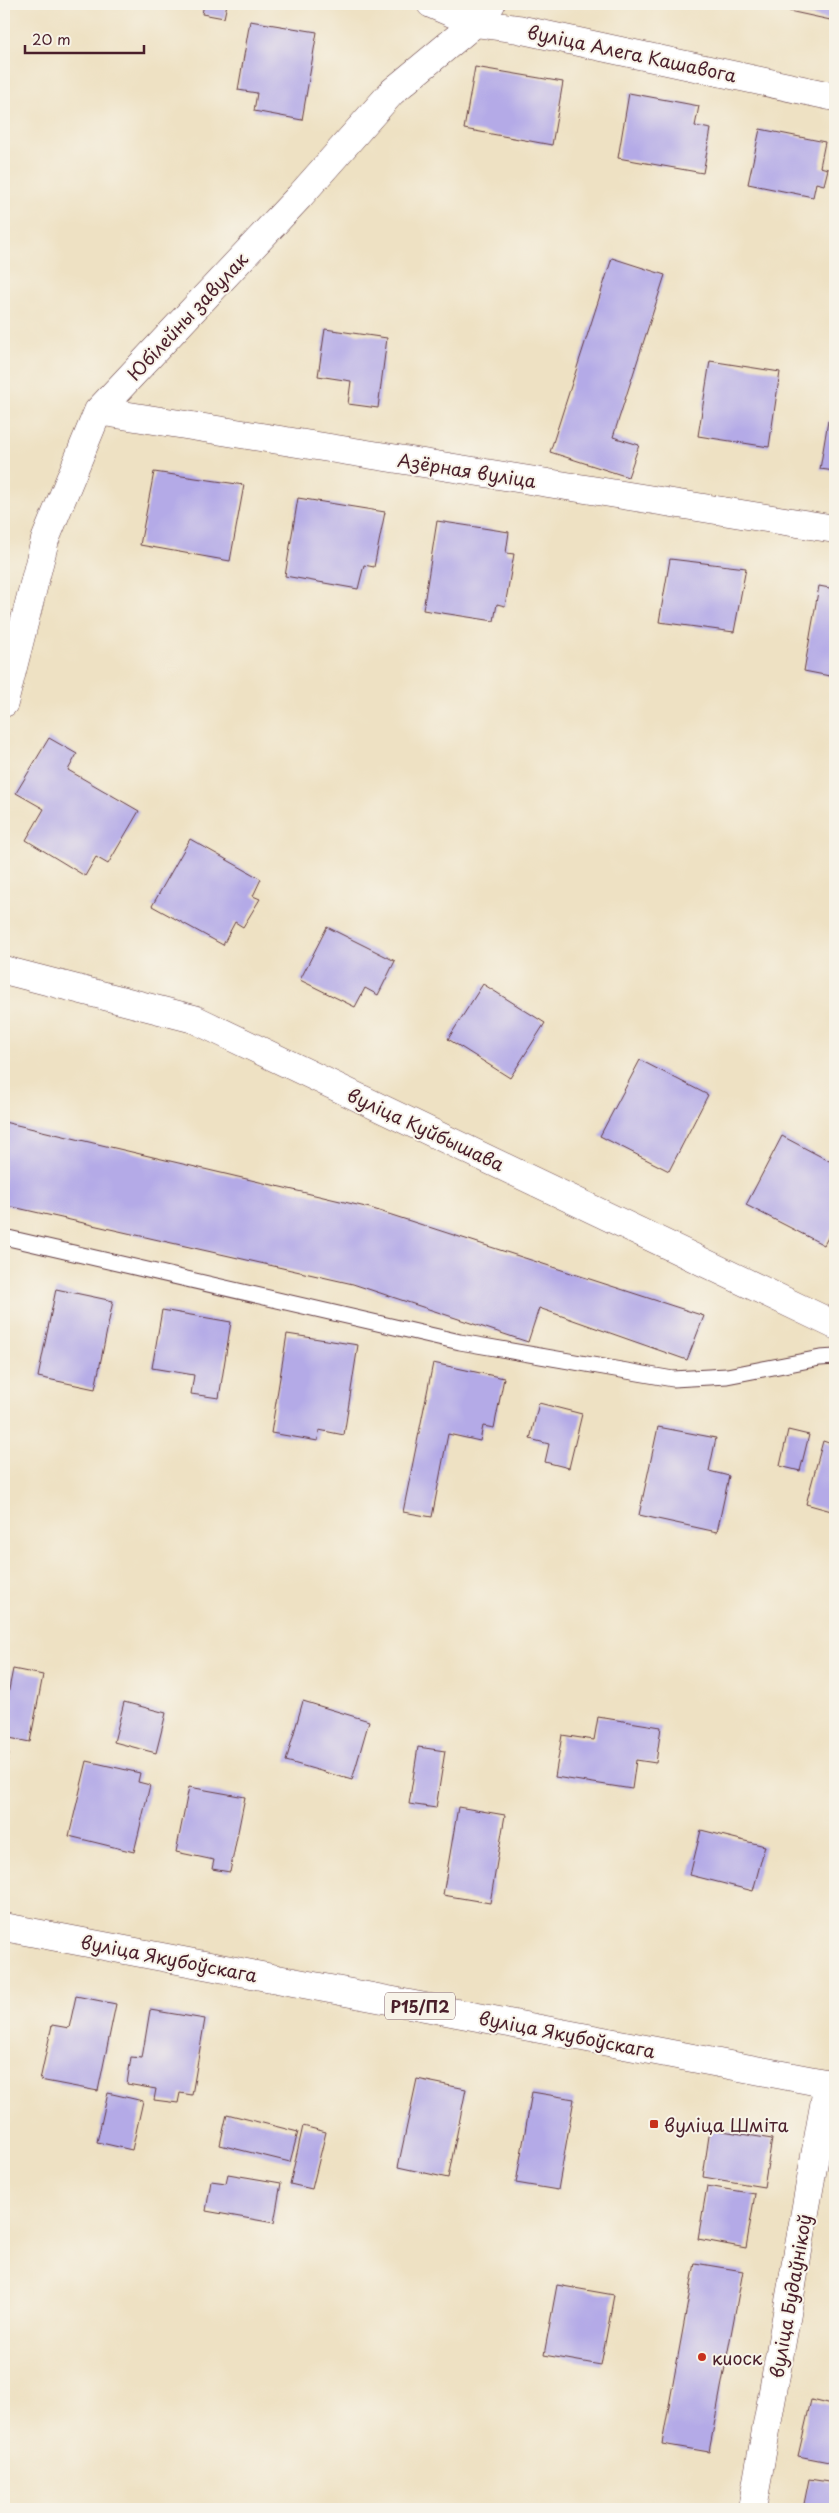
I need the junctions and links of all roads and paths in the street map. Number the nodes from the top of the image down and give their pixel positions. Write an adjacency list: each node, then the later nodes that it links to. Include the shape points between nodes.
1 (431, 4): 2 (street, вуліца Алега Кашавога)
2 (483, 14): 3 (street, вуліца Алега Кашавога, via 518,29); 4 (street, Юбілейны завулак, via 392,92 299,197)
3 (835, 97)
4 (98, 411): 5 (street, Азёрная вуліца); 6 (street, Юбілейны завулак, via 45,540)
5 (835, 529)
6 (4, 703)
7 (4, 970): 9 (street, вуліца Куйбышава, via 194,1019)
8 (4, 1237): 10 (lane, via 460,1342 673,1379 727,1376)
9 (835, 1325)
10 (835, 1357)
11 (4, 1927): 12 (street, вуліца Якубоўскага / Р15/П2)
12 (832, 2084): 13 (street, вуліца Будаўнікоў)
13 (752, 2509)

